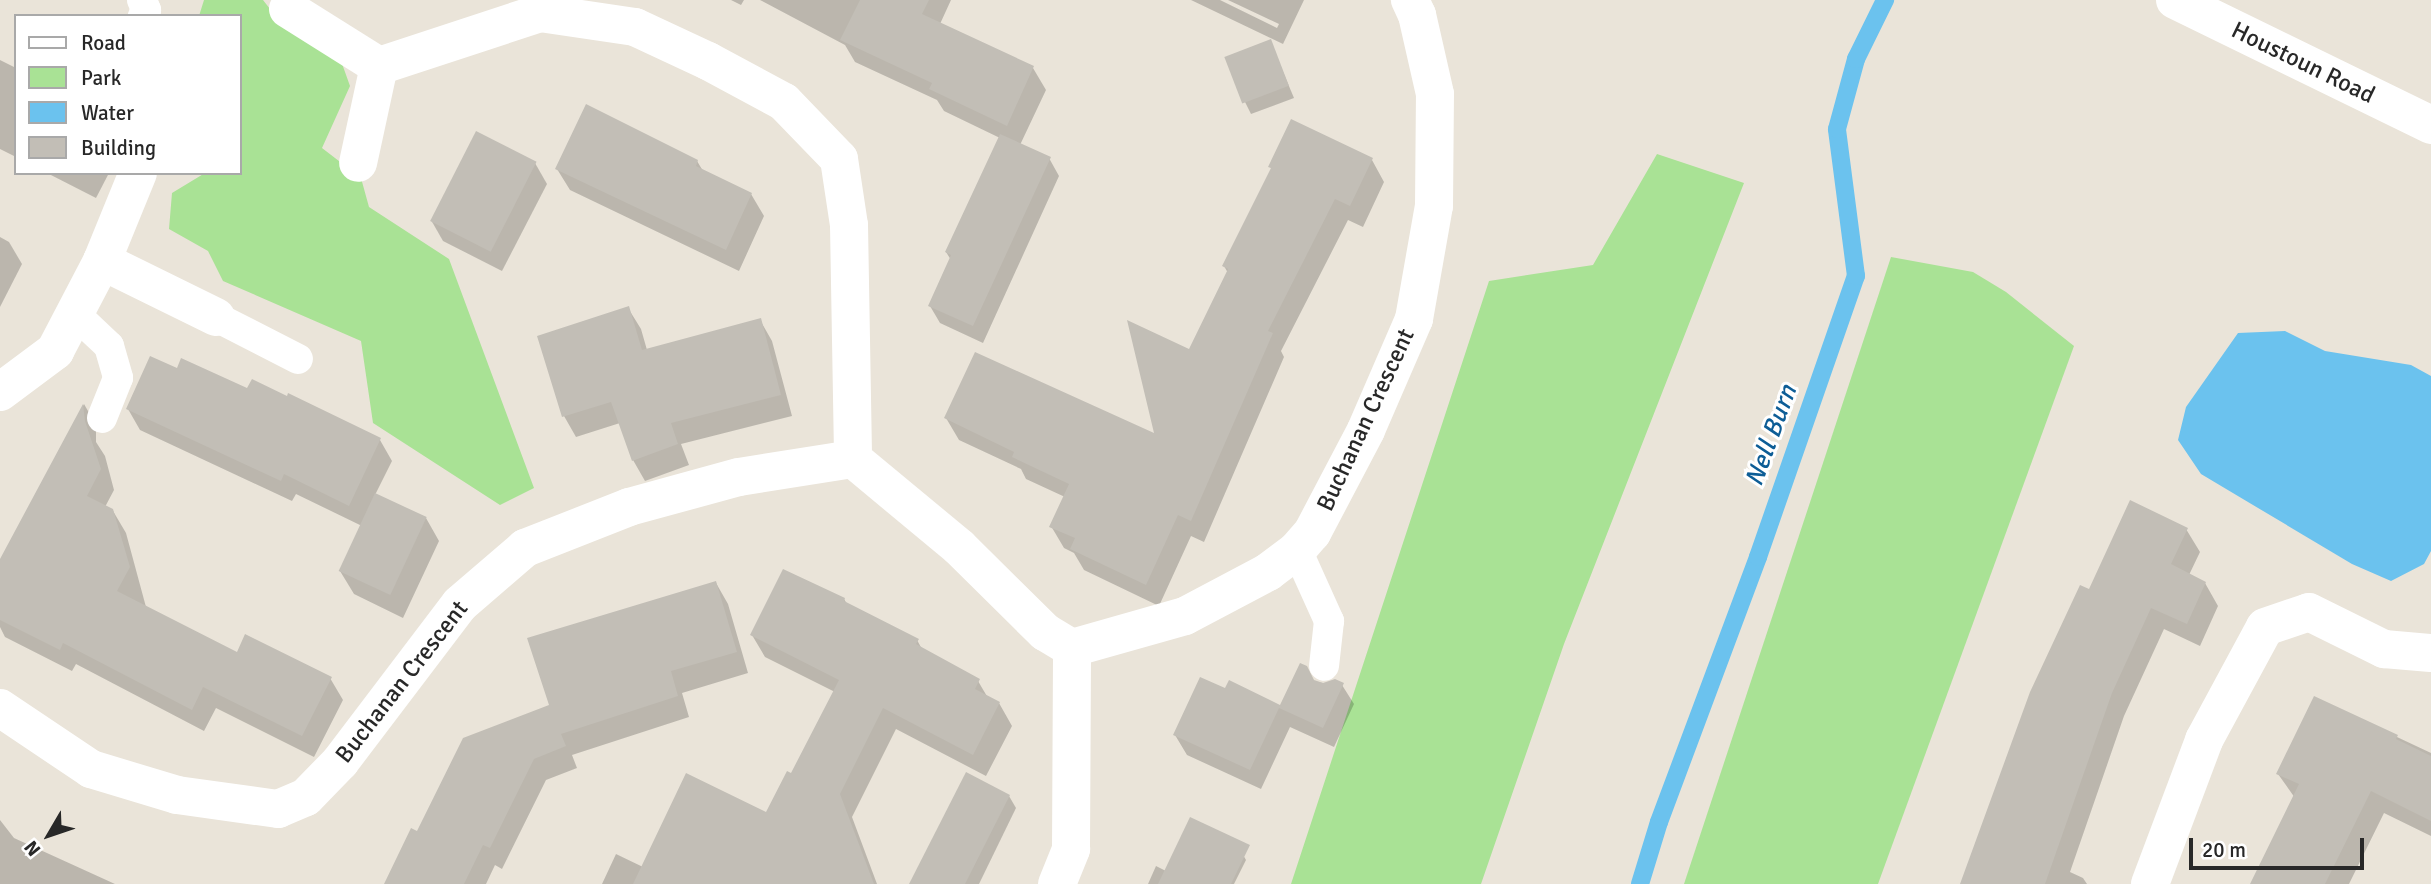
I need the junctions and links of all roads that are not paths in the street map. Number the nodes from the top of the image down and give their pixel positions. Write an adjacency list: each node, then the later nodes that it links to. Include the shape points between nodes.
1 (1410, 0): 15 (street, Buchanan Crescent, via 1435,94 1434,206 1414,318 1366,430 1312,533)
2 (2175, 0): 5 (street, Houstoun Road)
3 (288, 9): 4 (street)
4 (379, 66): 6 (street); 14 (street, via 540,13 635,27 784,102 839,159 849,225)
5 (2431, 125)
6 (358, 163)
7 (137, 175): 8 (street)
8 (102, 261): 9 (street); 10 (street)
9 (75, 313): 12 (street, via 55,351); 13 (lane, via 108,346 118,377)
10 (216, 317): 11 (lane)
11 (298, 359)
12 (0, 392)
13 (102, 418)
14 (853, 459): 16 (street, via 959,547 1045,632); 19 (street, Buchanan Crescent, via 739,477 629,507 525,548 460,604 340,762 306,797 278,809 177,795 91,769)
15 (1297, 550): 16 (street, Buchanan Crescent, via 1268,572 1185,616); 18 (lane, via 1329,621)
16 (1072, 648): 20 (street, via 1071,849)
17 (2431, 653): 21 (street, via 2384,649 2309,612 2265,627 2204,740)
18 (1324, 666)
19 (0, 708)
20 (1057, 884)
21 (2150, 884)

